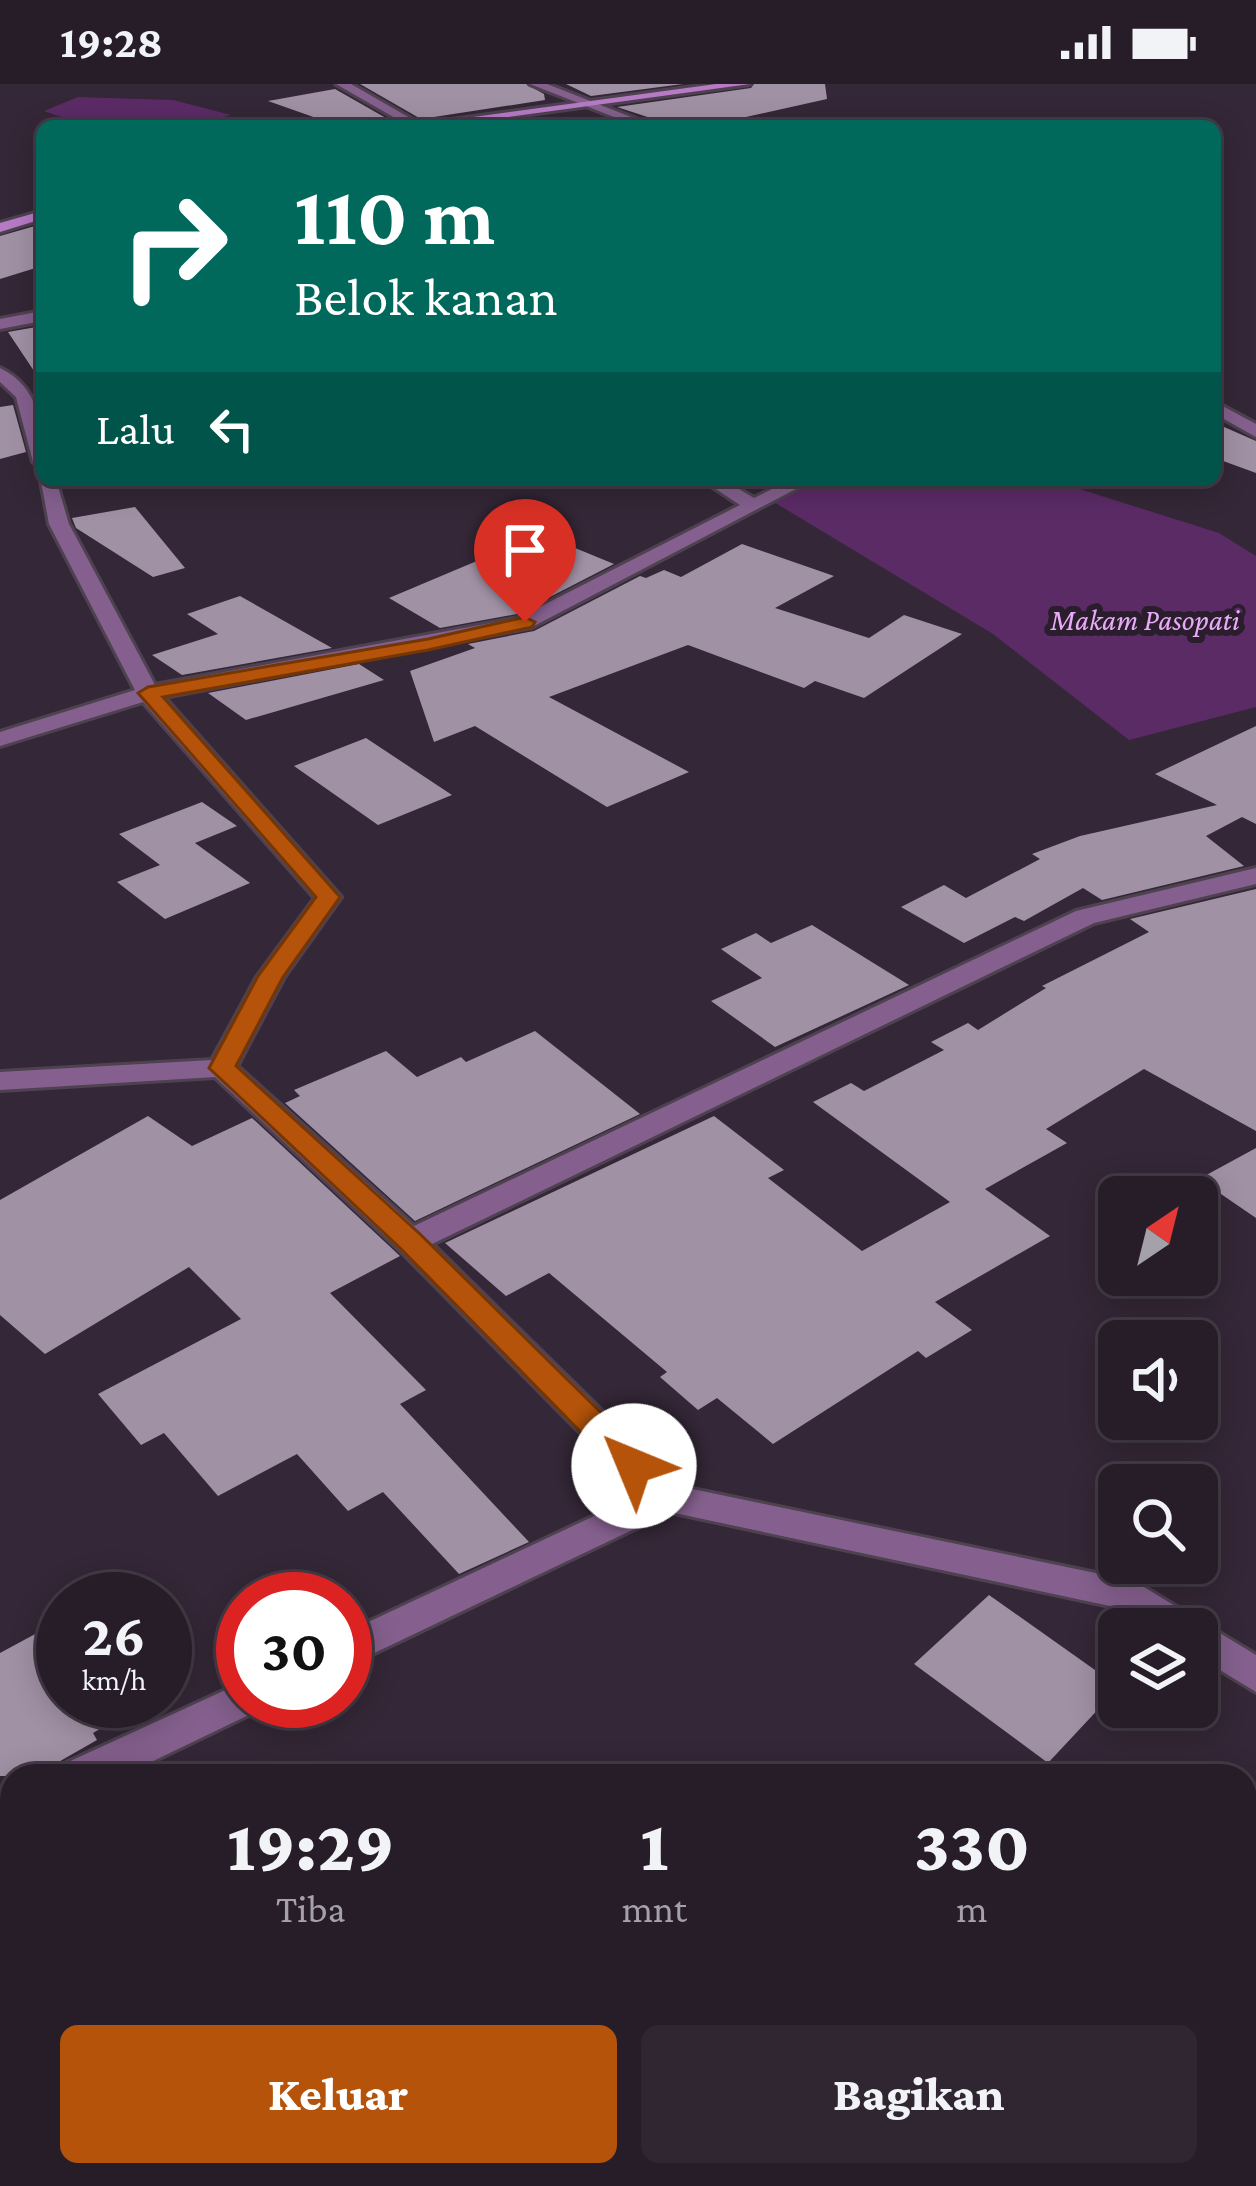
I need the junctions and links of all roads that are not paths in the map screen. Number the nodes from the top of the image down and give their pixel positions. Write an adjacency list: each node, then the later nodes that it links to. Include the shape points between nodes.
1 (342, 84): 5 (street)
2 (536, 84): 4 (street)
3 (744, 84): 4 (main road)
4 (584, 102): 6 (main road); 7 (street)
5 (405, 120)
6 (457, 120)
7 (632, 120)
8 (36, 217): 9 (main road)
9 (0, 228)
10 (36, 317): 11 (street)
11 (0, 324)
12 (0, 373): 13 (street)
13 (24, 395): 14 (street); 17 (street)
14 (0, 400)
15 (1221, 411): 16 (street)
16 (1256, 432)
17 (36, 440)
18 (49, 486): 22 (street, via 59,524)
19 (721, 486): 21 (street)
20 (790, 486): 21 (street)
21 (751, 504): 22 (street, via 525,622)
22 (148, 693): 23 (street); 25 (street, via 328,897 271,976)
23 (0, 739)
24 (1256, 876): 27 (street, via 1085,917)
25 (222, 1068): 26 (street); 27 (street)
26 (0, 1082)
27 (410, 1241): 28 (street)
28 (667, 1498): 29 (street, via 1134,1596); 30 (street)
29 (1153, 1608)
30 (372, 1638)
31 (1218, 1650): 32 (street)
32 (1256, 1676)
33 (216, 1712): 34 (street)
34 (106, 1764)

